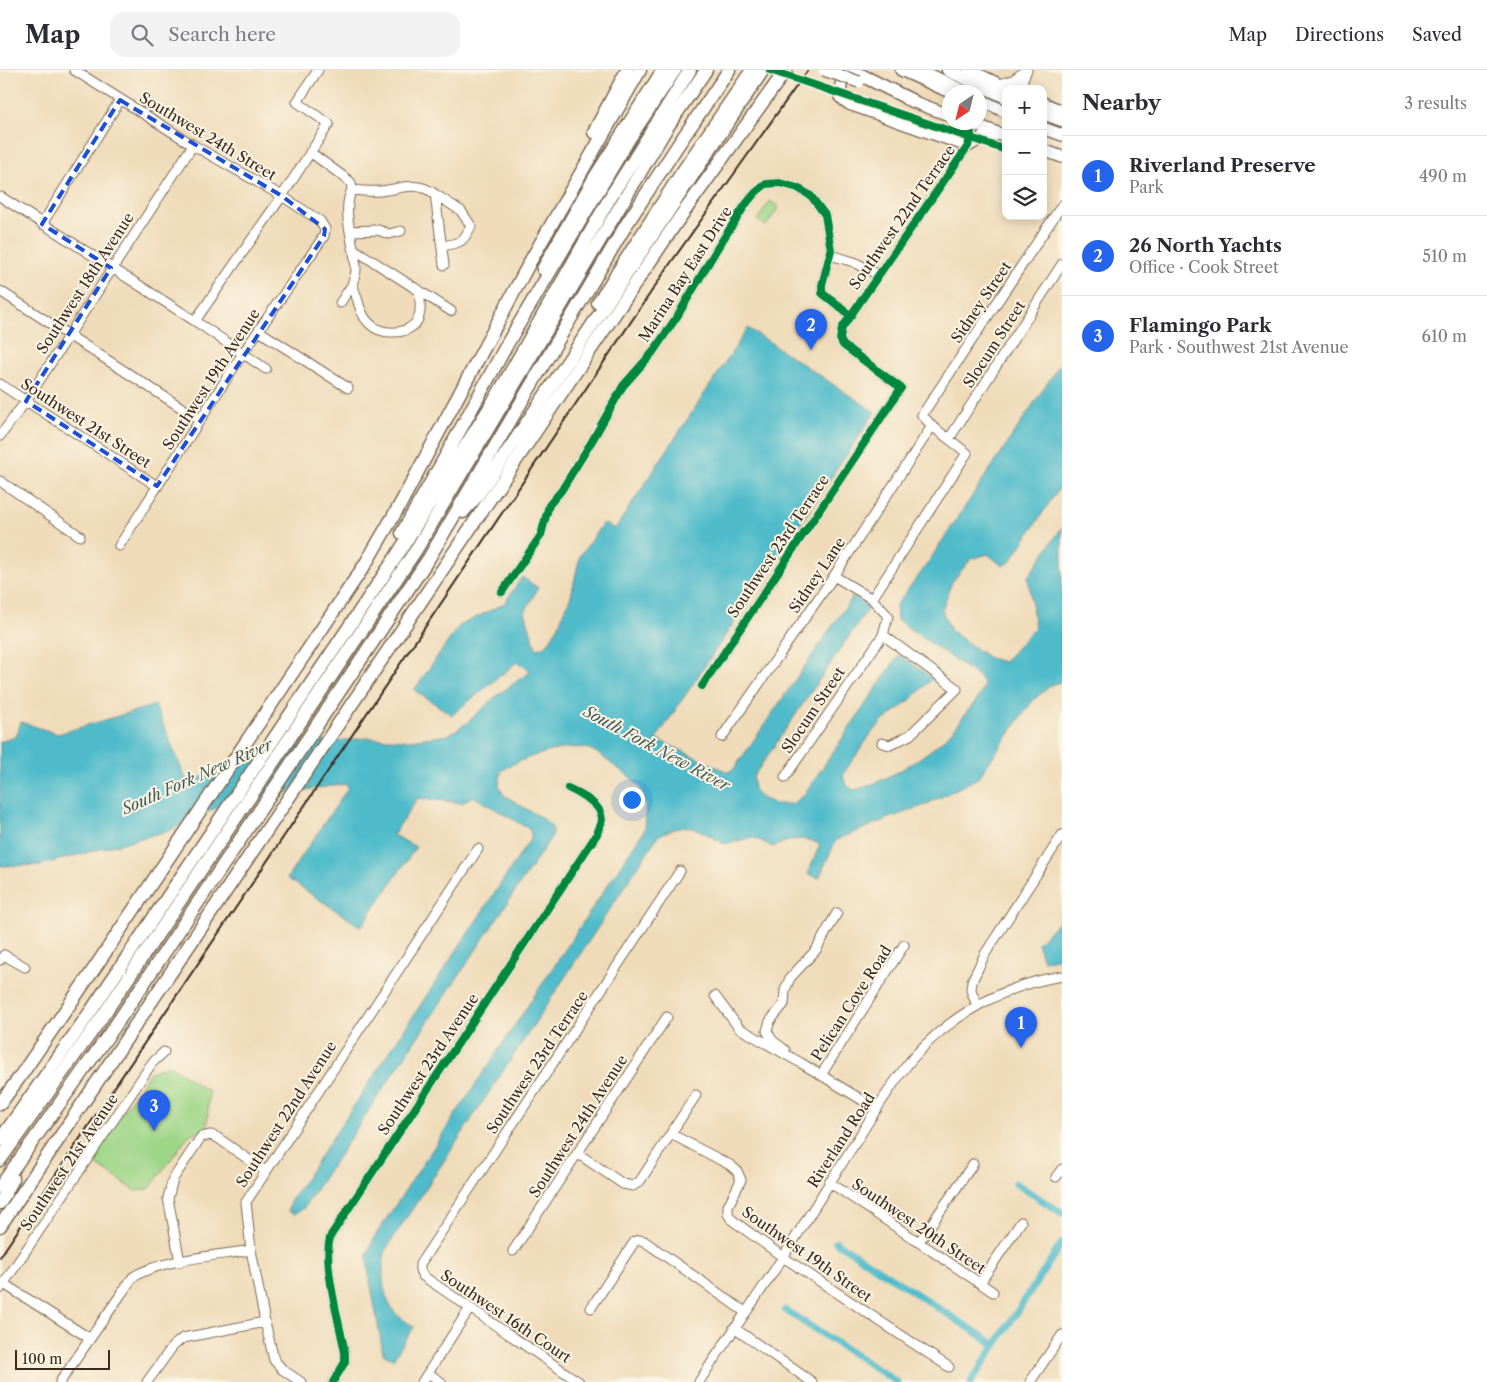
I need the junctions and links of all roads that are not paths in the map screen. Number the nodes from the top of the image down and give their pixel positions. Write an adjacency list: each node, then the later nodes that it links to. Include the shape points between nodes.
1 (75, 70): 28 (street, Southwest 24th Street)
2 (318, 70): 48 (street, via 297,102 329,124)
3 (627, 70): 62 (highway, via 542,228)
4 (640, 70): 62 (highway)
5 (663, 70): 77 (highway, via 571,217)
6 (675, 70): 77 (highway, via 620,154)
7 (690, 70): 93 (highway, via 616,189 497,396)
8 (706, 70): 93 (highway, via 666,129)
9 (722, 70): 93 (highway, via 672,140 605,247 436,536)
10 (729, 70): 91 (highway, via 630,218)
11 (752, 70): 82 (highway, via 606,291)
12 (763, 70): 82 (highway)
13 (786, 70): 137 (highway, via 688,205)
14 (824, 70): 21 (main road, bridge)
15 (846, 70): 21 (highway); 46 (main road, via 840,96 848,104)
16 (901, 70): 26 (main road)
17 (920, 70): 22 (main road)
18 (948, 70): 27 (highway)
19 (969, 70): 23 (main road)
20 (1026, 70): 24 (street); 25 (street)
21 (861, 79): 29 (highway)
22 (951, 85)
23 (1002, 85)
24 (1006, 85)
25 (1022, 85)
26 (942, 88)
27 (1002, 95)
28 (120, 100): 45 (street, Southwest 24th Street); 55 (street)
29 (913, 101): 35 (main road)
30 (987, 103): 33 (main road)
31 (1047, 105): 34 (main road)
32 (987, 108): 36 (main road)
33 (1002, 111)
34 (1062, 111)
35 (942, 112)
36 (1002, 112)
37 (1047, 114): 38 (highway)
38 (1062, 120)
39 (1047, 129): 42 (main road)
40 (970, 130): 46 (street, Southwest 22nd Terrace)
41 (987, 130): 44 (main road)
42 (1062, 135)
43 (1002, 136): 46 (main road, Southwest 22nd Terrace, via 983,138)
44 (1002, 136)
45 (192, 145): 52 (street, Southwest 24th Street); 65 (street, Southwest 18th Avenue)
46 (968, 146): 66 (street, Southwest 22nd Terrace)
47 (1047, 151): 49 (main road)
48 (310, 152): 50 (street, via 351,183); 52 (street)
49 (1062, 156)
50 (352, 190): 51 (street, via 380,191 417,186); 57 (street, via 347,199)
51 (435, 194): 59 (street); 59 (street, via 461,211 471,226 460,243)
52 (282, 196): 56 (street, Southwest 24th Street, via 320,221); 73 (street)
53 (1, 197): 55 (street)
54 (1062, 205): 85 (street, Sidney Street, via 922,415)
55 (42, 224): 65 (street)
56 (324, 228): 75 (street, Southwest 19th Avenue, via 324,236)
57 (350, 231): 58 (street, via 378,230 389,234); 60 (street)
58 (401, 231)
59 (442, 246): 64 (street)
60 (352, 248): 67 (street, via 356,272); 68 (street)
61 (830, 255): 66 (street, via 854,262); 72 (street, Marina Bay East Drive, via 822,293); 95 (street, Marina Bay East Drive, via 825,214 811,196 780,183 766,184 755,193 653,352 623,386 588,448 548,505 541,535)
62 (531, 260): 118 (highway, via 402,503 366,563)
63 (1062, 264): 87 (street, Slocum Street)
64 (444, 265)
65 (111, 268): 73 (street); 76 (street, Southwest 18th Avenue)
66 (879, 275): 72 (street, Southwest 22nd Terrace)
67 (352, 285): 68 (street, via 362,314 374,328 389,333 412,327 418,320); 70 (street)
68 (419, 290): 71 (street)
69 (0, 291): 76 (street)
70 (340, 303)
71 (451, 311)
72 (848, 313): 74 (street, Southwest 22nd Terrace)
73 (195, 321): 78 (street)
74 (842, 328): 98 (street, Southwest 23rd Terrace, via 840,340 843,344 901,388)
75 (259, 331): 78 (street, Southwest 19th Avenue); 81 (street)
76 (68, 334): 83 (street, Southwest 18th Avenue); 84 (street)
77 (510, 338): 93 (highway, via 440,467)
78 (243, 353): 79 (street); 84 (street, Southwest 19th Avenue)
79 (266, 369)
80 (0, 384): 83 (street, Southwest 21st Street)
81 (348, 388)
82 (543, 398): 91 (highway, via 477,496)
83 (26, 401): 86 (street, Southwest 18th Avenue); 89 (street, Southwest 21st Street)
84 (199, 419): 89 (street, Southwest 19th Avenue)
85 (932, 426): 87 (street); 94 (street, Sidney Lane)
86 (0, 436)
87 (949, 440): 96 (street, via 967,453)
88 (0, 481): 90 (street)
89 (157, 486): 92 (street, Southwest 19th Avenue)
90 (80, 536)
91 (438, 543): 93 (highway)
92 (119, 546)
93 (415, 548): 114 (highway); 124 (highway, via 390,552 376,589); 127 (highway, via 100,1020)
94 (834, 576): 96 (street); 99 (street, Sidney Lane)
95 (502, 592)
96 (872, 599): 97 (street, via 888,616)
97 (883, 635): 100 (street, via 958,689 910,735 890,745); 101 (street, Slocum Street)
98 (702, 686)
99 (722, 737)
100 (882, 743)
101 (785, 776)
102 (568, 788): 159 (street, Southwest 23rd Avenue, via 591,800 600,810 602,820 597,834 331,1235 328,1262 346,1353 345,1362)
103 (1062, 835): 112 (street, via 982,958 971,990)
104 (478, 849): 130 (street, Southwest 22nd Avenue)
105 (680, 871): 143 (street, Southwest 23rd Terrace, via 420,1264)
106 (837, 913): 116 (street, via 816,950 790,978 784,1004 770,1021 767,1031 772,1040)
107 (904, 944): 117 (street, Pelican Cove Road)
108 (2, 958): 109 (street)
109 (25, 967)
110 (1062, 976): 112 (street, Riverland Road, via 1002,993)
111 (715, 996): 116 (street, via 739,1028)
112 (977, 1006): 121 (street, Riverland Road, via 949,1025 913,1058)
113 (667, 1017): 126 (street, Southwest 24th Avenue)
114 (112, 1024): 125 (highway); 131 (highway)
115 (164, 1052): 145 (street, Southwest 21st Avenue, via 152,1064)
116 (801, 1063): 117 (street)
117 (821, 1076): 121 (street)
118 (19, 1078): 120 (highway); 122 (highway)
119 (696, 1095): 123 (street)
120 (0, 1104)
121 (877, 1109): 133 (street, Riverland Road)
122 (0, 1113)
123 (671, 1134): 126 (street, via 640,1181 633,1186 623,1184); 141 (street, Southwest 19th Street, via 737,1171 741,1180 728,1206 728,1214)
124 (0, 1140)
125 (31, 1145): 134 (highway); 135 (highway)
126 (577, 1153): 140 (street, Southwest 24th Avenue)
127 (0, 1160)
128 (973, 1164): 138 (street)
129 (1062, 1169): 132 (street)
130 (265, 1171): 139 (street, Southwest 22nd Avenue, via 246,1202); 142 (street, via 218,1138 211,1135 202,1137 173,1179 168,1198)
131 (0, 1176)
132 (1056, 1178)
133 (829, 1182): 138 (street, Southwest 20th Street); 141 (street, Riverland Road)
134 (0, 1187)
135 (0, 1203)
136 (1021, 1222): 144 (street)
137 (0, 1226)
138 (919, 1242): 144 (street, Southwest 20th Street)
139 (251, 1250): 142 (street); 150 (street, Southwest 22nd Avenue)
140 (513, 1251)
141 (783, 1257): 149 (street, Riverland Road); 154 (street, Southwest 19th Street)
142 (180, 1262): 153 (street, via 144,1270 133,1277)
143 (420, 1270): 147 (street, Southwest 16th Court, via 423,1276)
144 (980, 1283): 146 (street, Southwest 20th Street)
145 (2, 1287): 153 (street)
146 (993, 1292)
147 (470, 1308): 155 (street); 162 (street, Southwest 16th Court)
148 (591, 1308): 149 (street, via 635,1241 639,1240)
149 (745, 1312): 151 (street, Riverland Road)
150 (265, 1322): 156 (street, via 182,1338 173,1346); 158 (street, Southwest 22nd Avenue, via 274,1360)
151 (734, 1328): 163 (street, Riverland Road); 164 (street)
152 (1062, 1335): 165 (street)
153 (89, 1338): 157 (street)
154 (949, 1367)
155 (428, 1373): 160 (street); 161 (street)
156 (152, 1380)
157 (60, 1382)
158 (300, 1382)
159 (333, 1382)
160 (422, 1382)
161 (441, 1382)
162 (578, 1382)
163 (699, 1382)
164 (812, 1382)
165 (1030, 1382)

